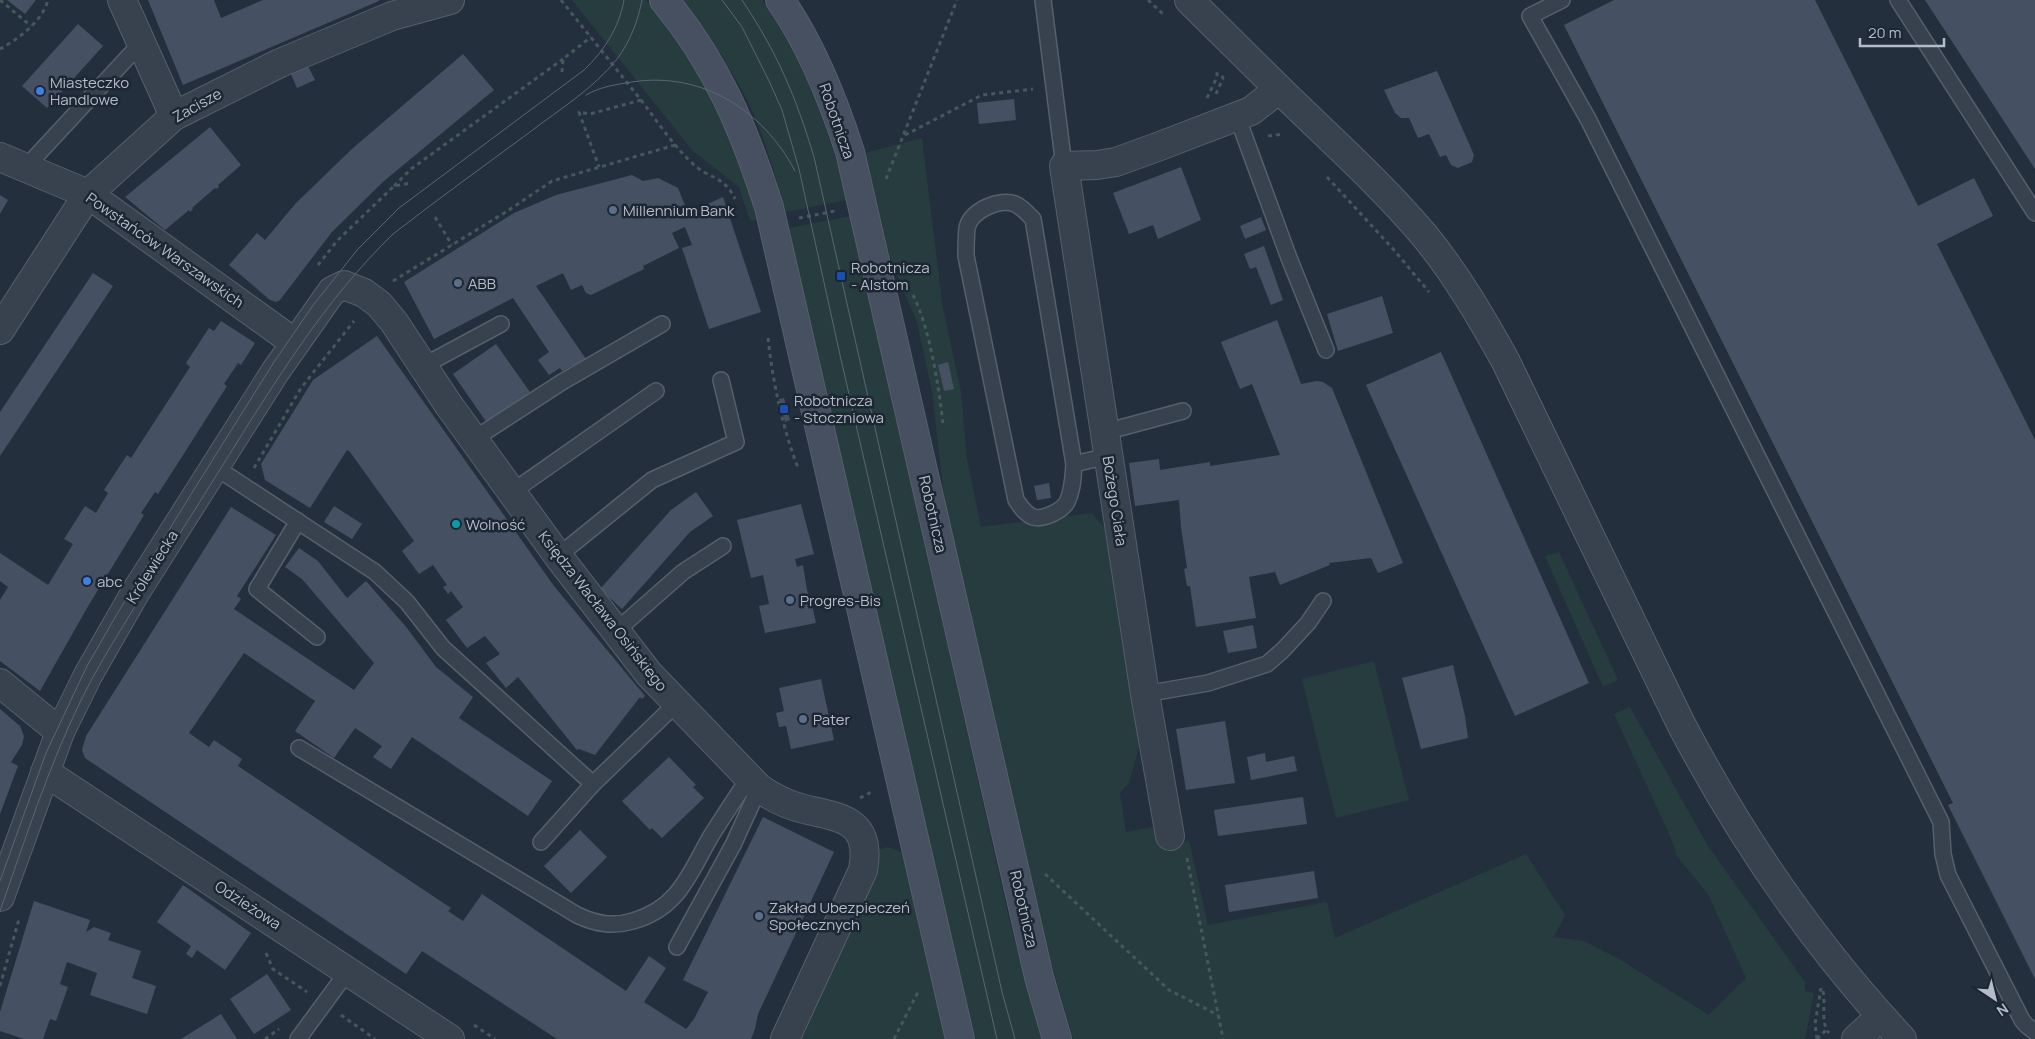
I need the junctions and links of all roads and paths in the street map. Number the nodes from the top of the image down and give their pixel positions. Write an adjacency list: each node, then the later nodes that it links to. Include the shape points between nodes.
1 (0, 0): 14 (path)
2 (48, 0): 14 (path)
3 (122, 0): 16 (street)
4 (450, 0): 13 (street, Zacisze)
5 (561, 0): 15 (path)
6 (664, 0): 43 (main road, via 688,31 737,117)
7 (780, 0): 40 (main road, Robotnicza, via 815,62 840,120)
8 (957, 0): 26 (path)
9 (1043, 0): 21 (lane)
10 (1189, 0): 22 (street)
11 (1562, 0): 92 (lane, via 1530,16 1588,119 1941,822 1948,875 2022,1020)
12 (1898, 0): 41 (lane)
13 (391, 8): 24 (street, Zacisze)
14 (31, 26): 17 (path)
15 (591, 37): 18 (path); 23 (path)
16 (141, 43): 24 (street); 32 (lane)
17 (0, 49)
18 (563, 59): 20 (path); 37 (path, via 410,169)
19 (1218, 66): 25 (path, via 1223,78 1208,108)
20 (562, 72)
21 (1054, 87): 26 (path, via 982,95); 31 (lane)
22 (1276, 92): 25 (street, via 1251,111); 90 (street, via 1394,202 1424,236 1474,306 1505,360 1712,784 1793,906)
23 (641, 100): 29 (path); 33 (path, via 590,114 580,112)
24 (174, 116): 38 (street, Zacisze)
25 (1226, 121): 28 (lane); 31 (street, via 1116,162)
26 (905, 135): 36 (path)
27 (1287, 135): 28 (path, via 1280,133)
28 (1247, 143): 53 (lane)
29 (675, 144): 33 (path); 39 (path, via 693,165 729,187)
30 (0, 157): 32 (street, Powstańców Warszawskich)
31 (1064, 166): 60 (street, Bożego Ciała)
32 (26, 167): 38 (street, Powstańców Warszawskich)
33 (599, 167): 44 (path, via 552,181)
34 (1326, 176): 48 (path)
35 (411, 183): 37 (path)
36 (884, 184)
37 (394, 186): 45 (path, via 337,241)
38 (88, 194): 51 (street, Zacisze); 52 (street, Powstańców Warszawskich)
39 (736, 204)
40 (863, 206): 43 (path); 98 (main road, Robotnicza, via 1040,978)
41 (2035, 214)
42 (435, 217): 44 (path)
43 (773, 224): 97 (main road)
44 (452, 245): 47 (path)
45 (318, 266)
46 (912, 292): 58 (path, via 923,321)
47 (368, 295): 52 (street, Królewiecka, via 344,285 332,291); 54 (street, Księdza Wacława Osińskiego, via 394,322); 63 (path, via 301,388 255,467)
48 (1432, 295)
49 (501, 324): 54 (lane)
50 (662, 324): 59 (lane, via 562,382)
51 (0, 330)
52 (295, 343): 62 (street, Królewiecka)
53 (1326, 350)
54 (423, 366): 59 (street, Księdza Wacława Osińskiego)
55 (721, 380): 67 (lane, via 736,442 652,480)
56 (656, 391): 64 (lane)
57 (1183, 411): 60 (lane)
58 (944, 427)
59 (474, 439): 64 (street, Księdza Wacława Osińskiego)
60 (1106, 444): 61 (lane); 72 (street, Bożego Ciała)
61 (1074, 464): 61 (lane, via 1033,219 1018,205 1006,201 990,205 968,226 966,256 1016,500 1024,512 1034,518 1050,515 1066,504)
62 (215, 467): 63 (lane); 74 (street, Królewiecka, via 135,593)
63 (238, 482): 65 (lane)
64 (512, 492): 67 (street, Księdza Wacława Osińskiego)
65 (298, 521): 70 (lane, via 257,589); 78 (lane, via 375,572 407,602 443,648)
66 (723, 546): 69 (lane, via 683,572)
67 (558, 556): 69 (street, Księdza Wacława Osińskiego)
68 (1323, 601): 72 (lane, via 1308,623 1266,664 1208,683)
69 (616, 631): 73 (street, Księdza Wacława Osińskiego, via 649,674)
70 (317, 637)
71 (0, 683): 74 (street)
72 (1145, 694): 81 (street, Bożego Ciała)
73 (677, 703): 77 (street, Księdza Wacława Osińskiego); 78 (lane)
74 (60, 732): 76 (street, Królewiecka)
75 (299, 748): 77 (lane, via 577,916 614,925 644,918 665,906)
76 (45, 772): 84 (street, Królewiecka); 86 (street, Odzieżowa)
77 (754, 783): 80 (street, Księdza Wacława Osińskiego, via 775,799); 85 (lane, via 733,844)
78 (594, 784): 82 (lane)
79 (873, 791): 80 (path, via 853,802)
80 (843, 819): 95 (street, Księdza Wacława Osińskiego, via 863,841 866,853 863,870)
81 (1170, 836)
82 (541, 842)
83 (1042, 871): 89 (path, via 1169,990)
84 (10, 905): 87 (path)
85 (678, 947)
86 (348, 971): 93 (lane); 94 (street, Odzieżowa)
87 (0, 986)
88 (921, 987): 96 (path)
89 (1218, 1015)
90 (1881, 1016): 101 (street); 102 (street)
91 (1826, 1030): 99 (path); 99 (path, via 1821,985 1815,1024); 100 (path)
92 (2035, 1032)
93 (298, 1039)
94 (450, 1039)
95 (786, 1039)
96 (894, 1039)
97 (960, 1039)
98 (1057, 1039)
99 (1817, 1039)
100 (1834, 1039)
101 (1856, 1039)
102 (1902, 1039)

